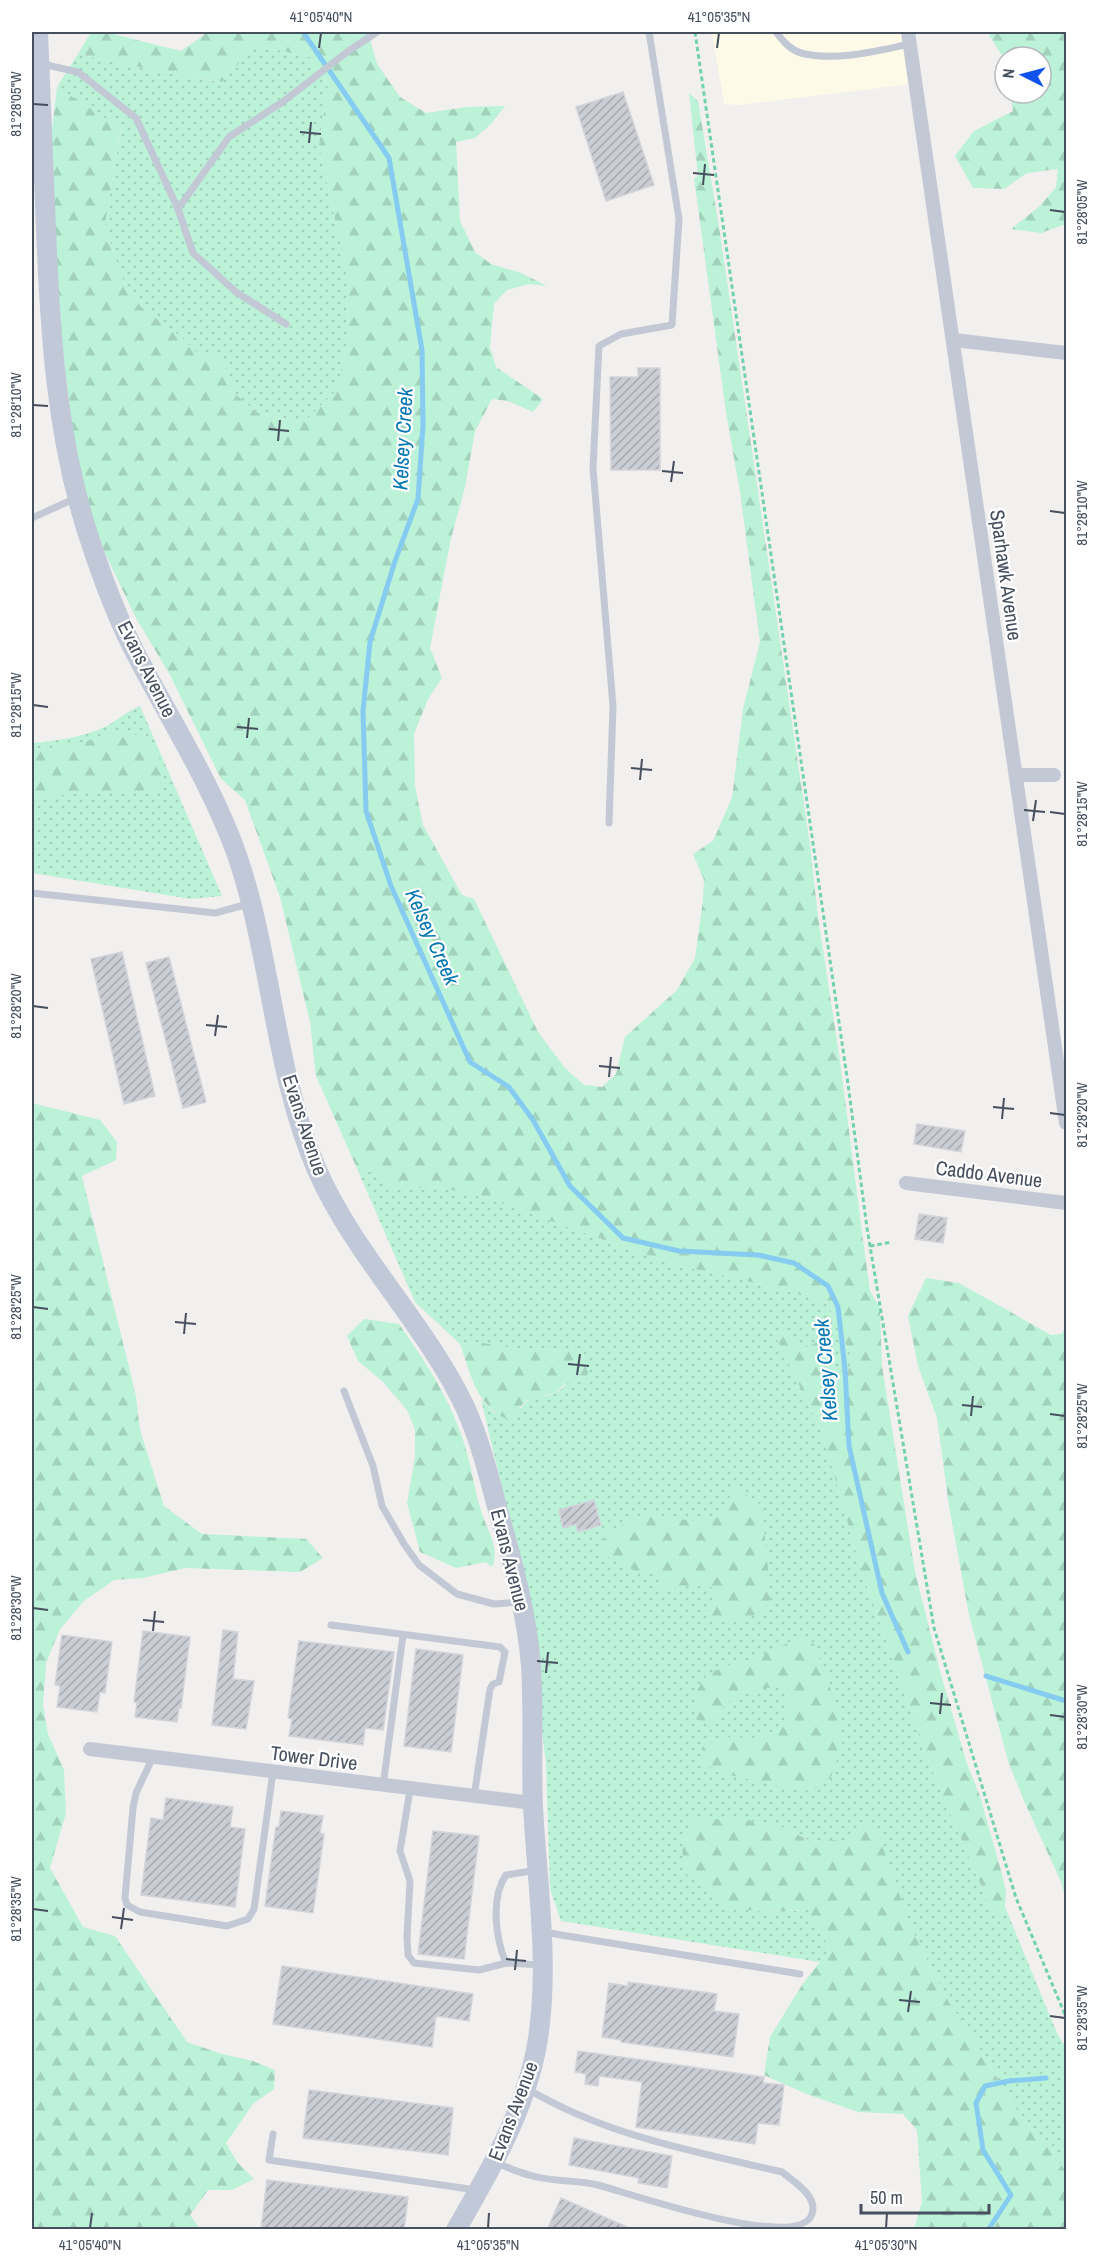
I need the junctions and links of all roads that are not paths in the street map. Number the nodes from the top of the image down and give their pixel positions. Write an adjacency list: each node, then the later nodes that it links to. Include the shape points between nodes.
1 (38, 32): 6 (street, Evans Avenue)
2 (377, 32): 7 (lane, via 229,137)
3 (649, 32): 15 (lane, via 679,219 672,325 621,334 599,346 592,468 613,706)
4 (776, 32): 5 (lane, via 789,46 810,54 873,51)
5 (909, 38): 9 (street, Sparhawk Avenue)
6 (39, 64): 7 (lane, via 78,72 136,118); 11 (street, Evans Avenue, via 51,343 62,424)
7 (178, 209): 8 (lane, via 193,253 236,292)
8 (286, 324)
9 (954, 340): 10 (street); 14 (street, Sparhawk Avenue)
10 (1066, 353)
11 (78, 497): 12 (lane); 17 (street, Evans Avenue, via 108,591 135,654 210,790 238,860)
12 (32, 518)
13 (1054, 774): 14 (street)
14 (1016, 775): 18 (street, Sparhawk Avenue)
15 (609, 823)
16 (32, 893): 17 (lane, via 215,913)
17 (250, 903): 22 (street, Evans Avenue, via 296,1107 314,1163 351,1234 432,1351 465,1408 489,1478)
18 (1066, 1123)
19 (906, 1184): 20 (street, Caddo Avenue)
20 (1066, 1203)
21 (345, 1391): 22 (lane, via 373,1466 382,1506 419,1565 457,1594 494,1604)
22 (521, 1602): 31 (street, Evans Avenue, via 531,1670)
23 (331, 1625): 24 (lane)
24 (403, 1635): 28 (lane); 30 (lane, via 500,1647 505,1652 499,1682 490,1689)
25 (90, 1749): 26 (street, Tower Drive)
26 (153, 1757): 27 (street, Tower Drive); 27 (lane, via 133,1808 127,1905 140,1912 227,1926 248,1919 254,1909)
27 (273, 1772): 28 (street, Tower Drive)
28 (383, 1786): 29 (street, Tower Drive)
29 (410, 1790): 30 (street, Tower Drive); 34 (lane, via 400,1851 410,1881 408,1955 414,1963 451,1968 479,1970)
30 (474, 1797): 31 (street, Tower Drive)
31 (533, 1803): 32 (street, Evans Avenue)
32 (538, 1870): 33 (street, Evans Avenue); 34 (lane, via 506,1875 501,1881 497,1933)
33 (541, 1932): 35 (street, Evans Avenue); 36 (lane)
34 (506, 1964): 35 (lane)
35 (541, 1965): 37 (street, Evans Avenue, via 536,2052)
36 (800, 1974)
37 (526, 2087): 39 (street, Evans Avenue); 39 (lane, via 557,2107 632,2134 782,2172 801,2187 811,2200 813,2212 809,2221 788,2229 738,2224 596,2185 530,2176)
38 (273, 2134): 40 (lane, via 269,2160)
39 (494, 2162): 40 (street, Evans Avenue)
40 (478, 2190): 41 (street, Evans Avenue)
41 (456, 2229)

